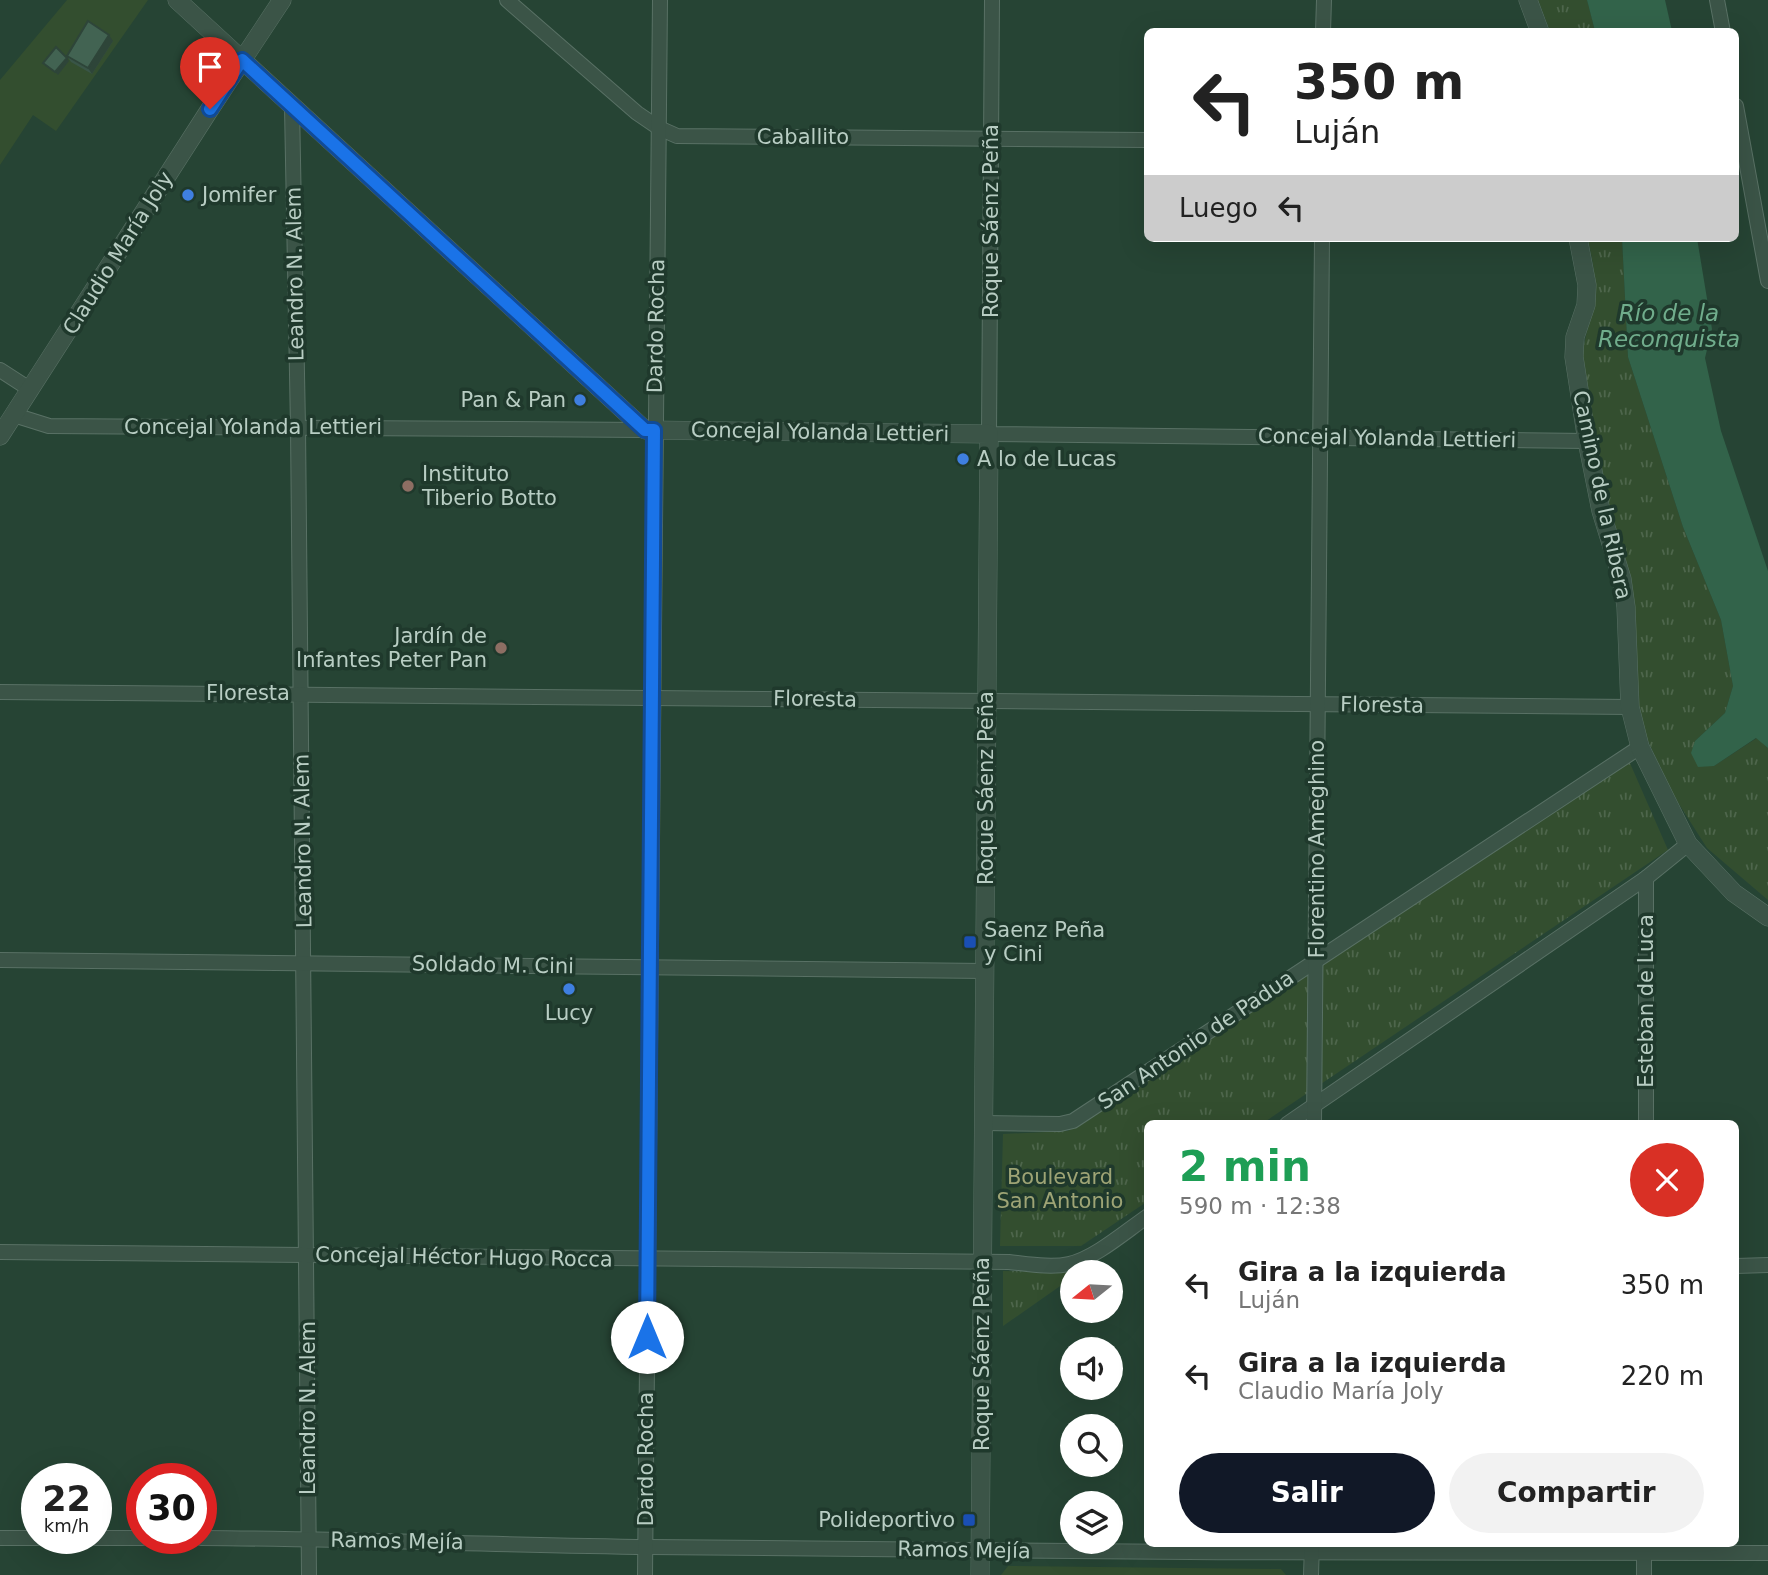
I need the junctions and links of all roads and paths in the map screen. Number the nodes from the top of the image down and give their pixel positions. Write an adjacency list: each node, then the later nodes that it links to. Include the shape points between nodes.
1 (177, 0): 12 (street)
2 (282, 0): 12 (street, Claudio María Joly)
3 (507, 0): 15 (street, Caballito)
4 (660, 0): 15 (street, Dardo Rocha)
5 (992, 0): 16 (street, Roque Sáenz Peña)
6 (1324, 0): 9 (street)
7 (1528, 0): 10 (street)
8 (1717, 0): 11 (street)
9 (1323, 28)
10 (1538, 28)
11 (1722, 28)
12 (242, 60): 13 (street); 23 (street, Claudio María Joly)
13 (292, 107): 25 (street, Leandro N. Alem); 26 (street)
14 (1739, 120): 18 (street)
15 (659, 128): 16 (street, Caballito, via 677,136); 26 (street, Dardo Rocha)
16 (992, 138): 17 (street, Caballito); 27 (street, Roque Sáenz Peña)
17 (1144, 140)
18 (1762, 224): 21 (street)
19 (1322, 242): 29 (street, Florentino Ameghino)
20 (1579, 242): 30 (street, Camino de la Ribera, via 1587,285 1574,357)
21 (1768, 281)
22 (0, 370): 23 (street)
23 (31, 390): 24 (street, Claudio María Joly)
24 (13, 415): 25 (street, Concejal Yolanda Lettieri, via 48,426); 28 (street, Claudio María Joly)
25 (298, 427): 26 (street, Concejal Yolanda Lettieri); 32 (street, Leandro N. Alem)
26 (650, 430): 27 (street, Concejal Yolanda Lettieri); 33 (street, Dardo Rocha)
27 (989, 434): 29 (street, Concejal Yolanda Lettieri); 34 (street, Roque Sáenz Peña)
28 (0, 436)
29 (1320, 437): 30 (street, Concejal Yolanda Lettieri); 35 (street, Florentino Ameghino)
30 (1587, 441): 36 (street, Camino de la Ribera, via 1601,511 1622,579)
31 (0, 692): 32 (street, Floresta)
32 (301, 694): 33 (street, Floresta); 43 (street, Leandro N. Alem)
33 (652, 697): 34 (street, Floresta); 44 (street, Dardo Rocha)
34 (987, 701): 35 (street, Floresta); 45 (street, Roque Sáenz Peña)
35 (1318, 704): 36 (street, Floresta); 42 (street, Florentino Ameghino)
36 (1630, 707): 37 (street, Camino de la Ribera)
37 (1640, 747): 38 (street, Camino de la Ribera); 42 (street, San Antonio de Padua)
38 (1688, 844): 39 (street); 40 (street, Camino de la Ribera, via 1734,893)
39 (1646, 878): 46 (street); 49 (street, Esteban de Luca)
40 (1768, 917)
41 (0, 960): 43 (street, Soldado M. Cini)
42 (1317, 960): 46 (street, Florentino Ameghino); 50 (street, San Antonio de Padua, via 1073,1121)
43 (304, 963): 44 (street, Soldado M. Cini); 53 (street, Leandro N. Alem)
44 (650, 967): 45 (street, Soldado M. Cini); 54 (street, Dardo Rocha)
45 (985, 971): 50 (street, Roque Sáenz Peña)
46 (1314, 1105): 47 (street); 48 (street, Florentino Ameghino)
47 (1293, 1120)
48 (1314, 1120)
49 (1646, 1120)
50 (984, 1123): 55 (street, Roque Sáenz Peña)
51 (1144, 1219): 55 (street, Concejal Héctor Hugo Rocca, via 1070,1264)
52 (0, 1252): 53 (street, Concejal Héctor Hugo Rocca)
53 (307, 1255): 54 (street, Concejal Héctor Hugo Rocca); 61 (street, Leandro N. Alem)
54 (648, 1258): 55 (street, Concejal Héctor Hugo Rocca); 62 (street, Dardo Rocha)
55 (983, 1262): 65 (street, Roque Sáenz Peña)
56 (1768, 1265): 57 (street)
57 (1739, 1266)
58 (0, 1538): 59 (street)
59 (21, 1538)
60 (217, 1538): 61 (street, Ramos Mejía)
61 (309, 1539): 62 (street, Ramos Mejía); 67 (street, Leandro N. Alem)
62 (645, 1547): 65 (street, Ramos Mejía); 68 (street, Dardo Rocha)
63 (1644, 1548): 64 (street, Ramos Mejía); 66 (street, Ramos Mejía); 71 (street)
64 (1312, 1549): 65 (street, Ramos Mejía); 70 (street)
65 (980, 1550): 69 (street, Roque Sáenz Peña)
66 (1768, 1553)
67 (309, 1575)
68 (645, 1575)
69 (980, 1575)
70 (1311, 1575)
71 (1644, 1575)

